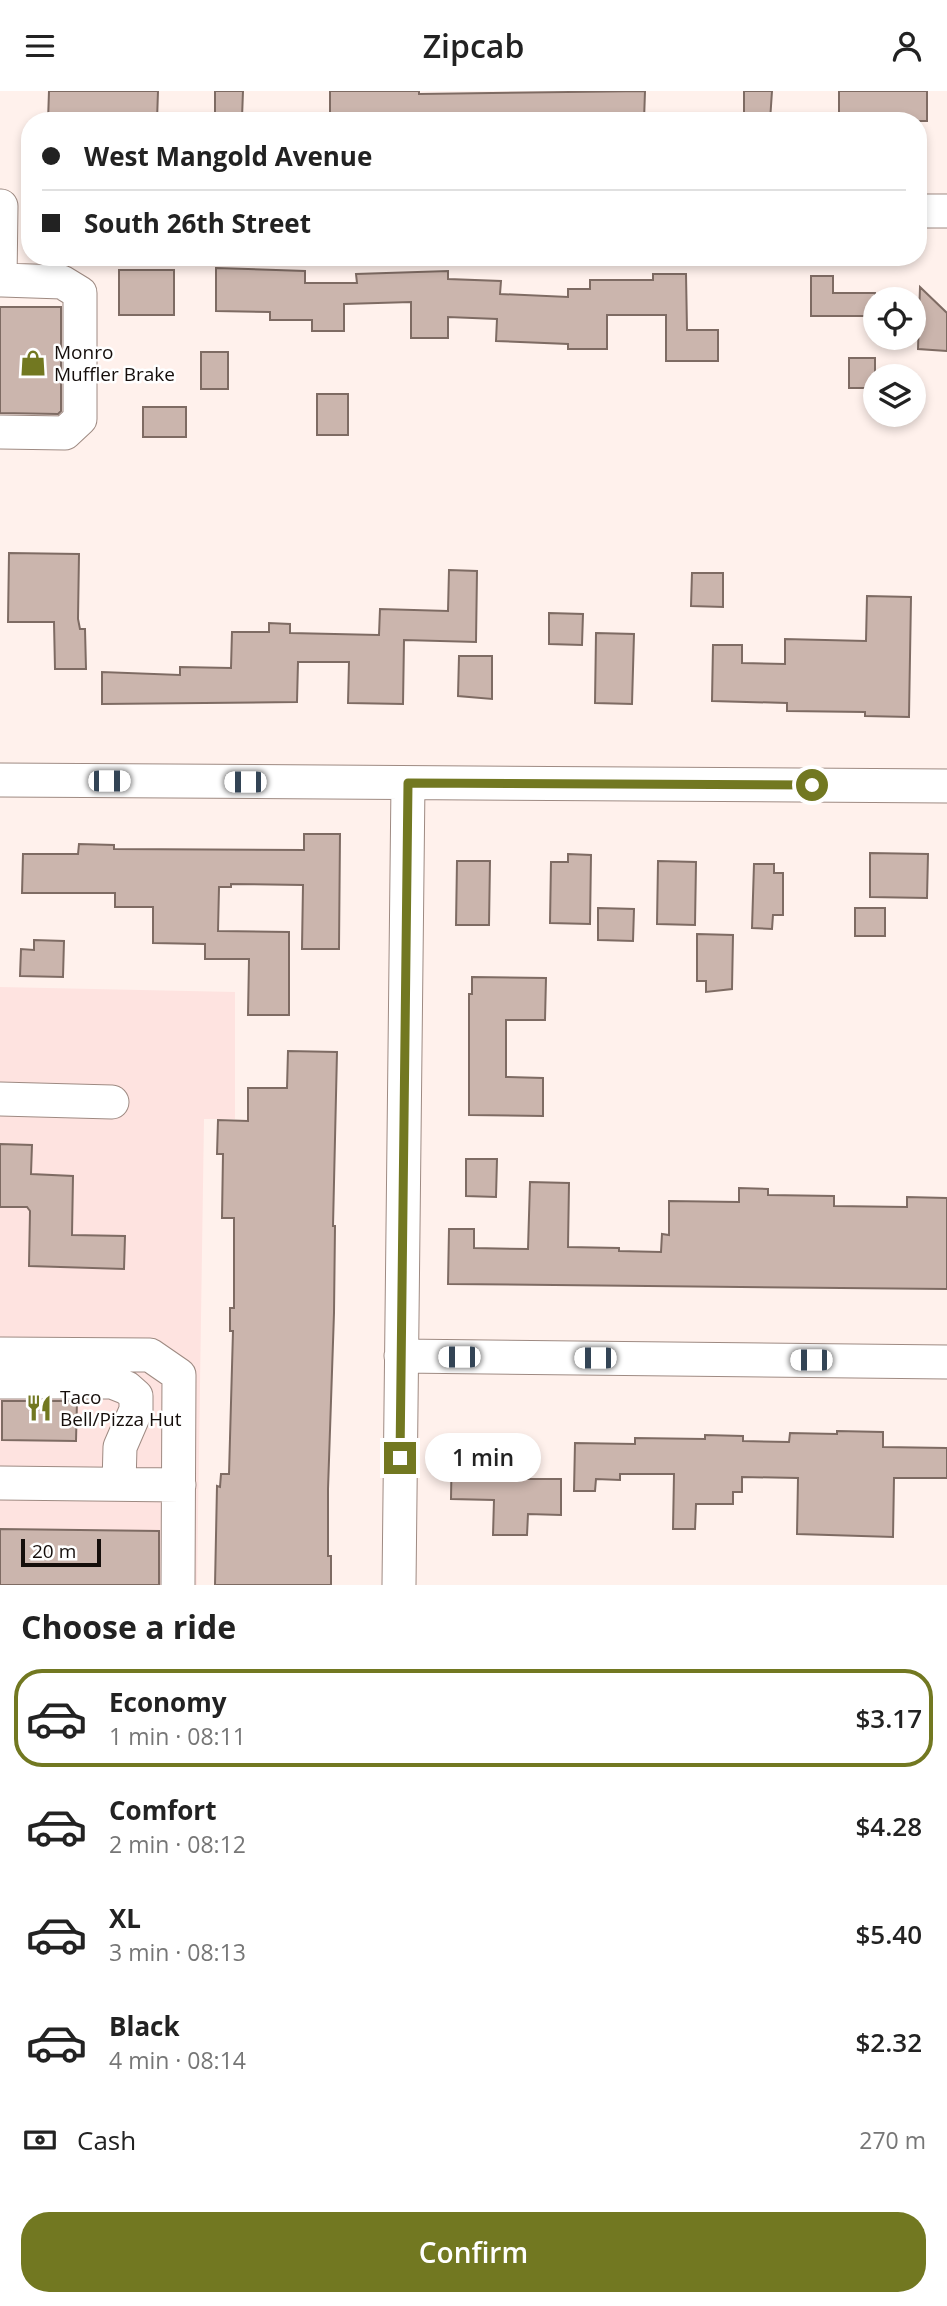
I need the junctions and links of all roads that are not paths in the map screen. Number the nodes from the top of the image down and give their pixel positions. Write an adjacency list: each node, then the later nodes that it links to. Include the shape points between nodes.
1 (10, 206): 4 (street)
2 (927, 211): 3 (street)
3 (947, 211)
4 (1, 280): 5 (street, via 62,282 80,293 80,419 65,433)
5 (0, 432)
6 (0, 780): 7 (street)
7 (408, 783): 8 (street); 12 (street)
8 (947, 786)
9 (0, 1099): 10 (street)
10 (112, 1102)
11 (0, 1354): 17 (street, via 150,1355 179,1375)
12 (401, 1356): 13 (street); 19 (street)
13 (947, 1361)
14 (0, 1382): 16 (street, via 113,1382 127,1388 136,1397 136,1410 120,1447)
15 (0, 1482): 16 (street)
16 (119, 1484): 17 (street)
17 (179, 1485): 18 (street)
18 (178, 1585)
19 (399, 1585)

